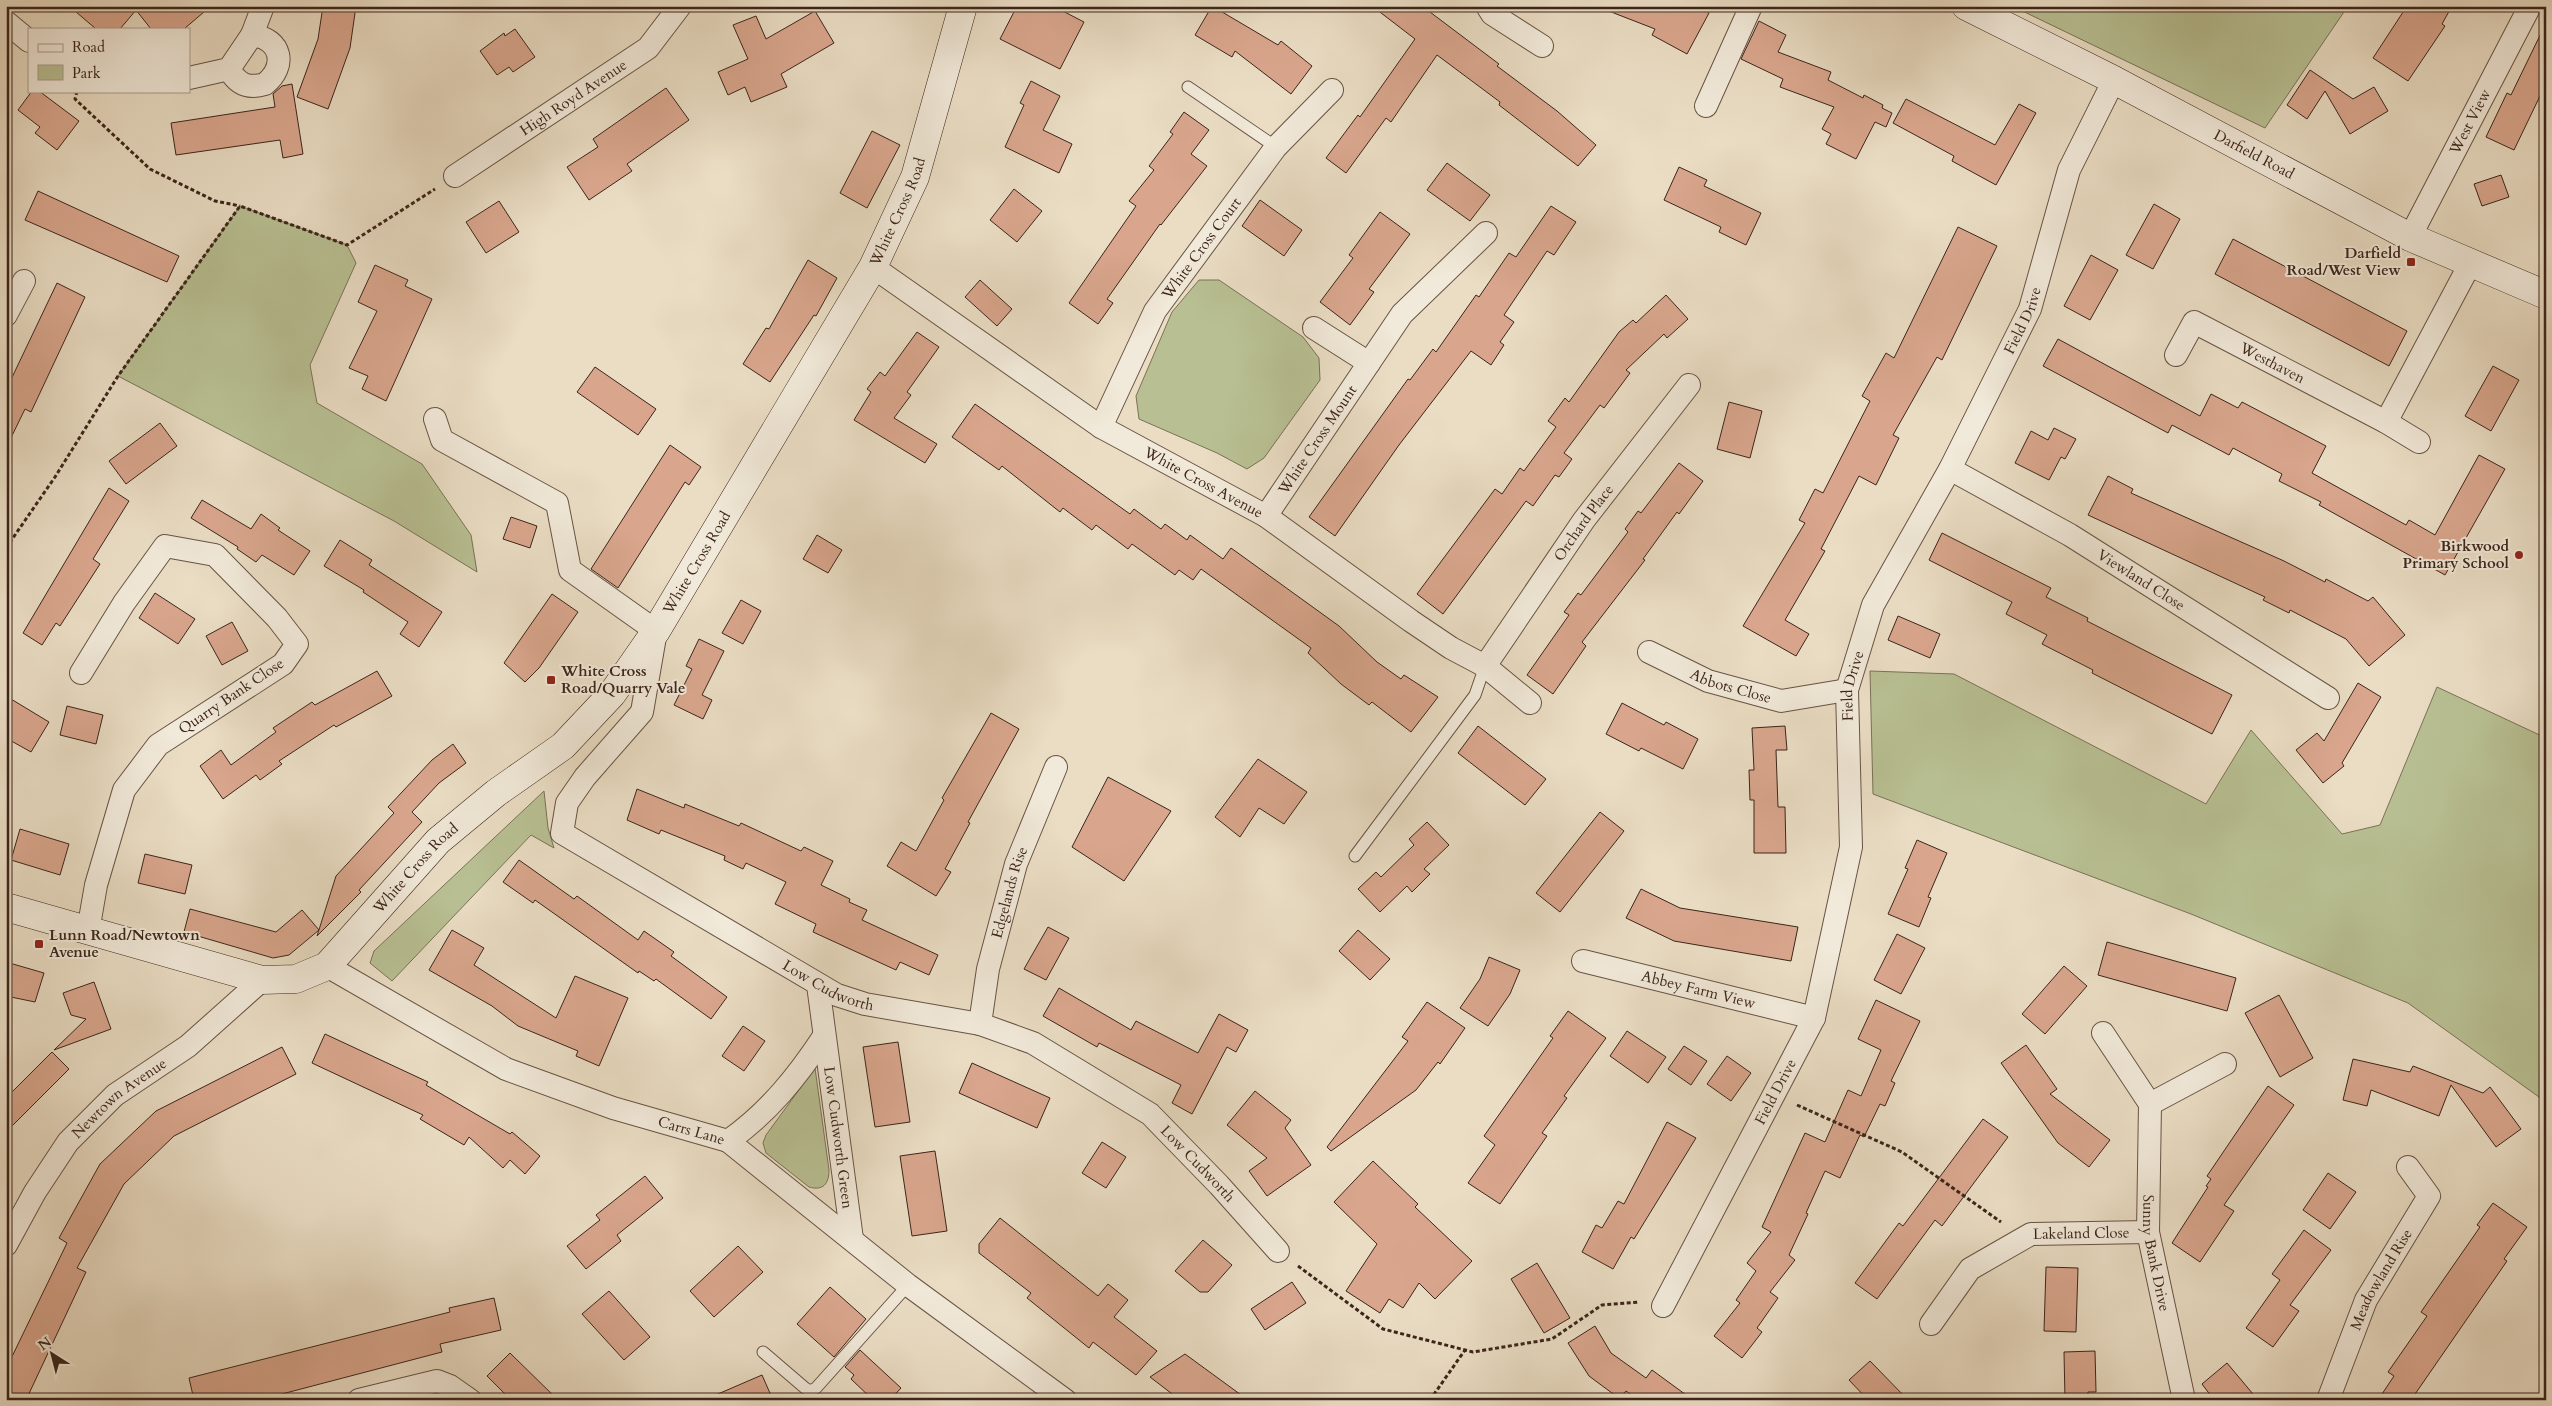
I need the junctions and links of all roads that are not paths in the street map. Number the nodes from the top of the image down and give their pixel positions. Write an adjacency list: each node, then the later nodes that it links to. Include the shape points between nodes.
1 (263, 6): 9 (street)
2 (680, 6): 19 (street, High Royd Avenue, via 648,48)
3 (963, 6): 23 (street, White Cross Road, via 914,177)
4 (1487, 6): 11 (street, via 1492,14)
5 (1751, 6): 17 (street)
6 (1966, 6): 14 (street, Darfield Road)
7 (2530, 6): 21 (street, West View)
8 (6, 22): 10 (street)
9 (252, 36): 12 (street); 12 (street, via 261,36 275,47 279,63 272,79 265,84 248,86 233,77)
10 (28, 40)
11 (1542, 46)
12 (229, 69): 13 (street)
13 (190, 78)
14 (2114, 80): 21 (street, Darfield Road); 35 (street, Field Drive, via 2069,170 2030,308)
15 (1188, 87): 18 (lane)
16 (1332, 90): 18 (street, White Cross Court)
17 (1706, 106)
18 (1276, 147): 33 (street, White Cross Court, via 1155,311)
19 (455, 176)
20 (1486, 233): 29 (street, White Cross Mount, via 1402,314)
21 (2410, 237): 22 (street, Darfield Road)
22 (2470, 264): 25 (street, Darfield Road); 32 (street)
23 (873, 267): 33 (street, White Cross Avenue); 37 (street, White Cross Road)
24 (24, 281): 26 (street)
25 (2546, 295)
26 (6, 315)
27 (1314, 328): 29 (street)
28 (2176, 355): 32 (street, Westhaven, via 2194,322)
29 (1369, 363): 36 (street, White Cross Mount)
30 (1689, 385): 39 (street, Orchard Place, via 1584,520)
31 (435, 419): 37 (street, via 442,440 557,503 570,570)
32 (2386, 422): 34 (street, Westhaven)
33 (1101, 427): 36 (street, White Cross Avenue)
34 (2419, 442)
35 (1950, 469): 41 (street, Field Drive, via 1873,605); 42 (street, Viewland Close, via 2070,535)
36 (1266, 516): 39 (street, White Cross Avenue, via 1411,621)
37 (656, 631): 49 (street, White Cross Road, via 612,694 562,746 496,793 438,841); 51 (street, Low Cudworth, via 642,712 585,777 567,803 562,833)
38 (1649, 652): 41 (street, Abbots Close, via 1708,681 1781,701)
39 (1485, 666): 43 (street, White Cross Avenue); 45 (lane, via 1475,696)
40 (82, 673): 47 (street, Quarry Bank Close, via 124,604 165,546 215,555 277,618 297,644 283,664 158,745 124,790 96,885)
41 (1847, 690): 52 (street, Field Drive, via 1851,847)
42 (2328, 698)
43 (1530, 703)
44 (1056, 766): 53 (street, Edgelands Rise, via 1016,864 988,969)
45 (1355, 856)
46 (6, 907): 47 (street, White Cross Road)
47 (88, 931): 50 (street, White Cross Road)
48 (1583, 961): 52 (street, Abbey Farm View)
49 (327, 966): 50 (street, White Cross Road, via 296,979); 58 (street, Carrs Lane, via 506,1069 613,1108)
50 (262, 980): 62 (street, Newtown Avenue, via 188,1046 115,1095 68,1142)
51 (818, 985): 53 (street, Low Cudworth, via 865,1004); 55 (street, Low Cudworth Green)
52 (1814, 1018): 65 (street, Field Drive)
53 (980, 1024): 63 (street, Low Cudworth, via 1033,1043 1150,1114)
54 (2103, 1033): 57 (street)
55 (824, 1036): 58 (street, Low Cudworth Green, via 778,1098 754,1123); 61 (street, Low Cudworth Green)
56 (2224, 1064): 57 (street)
57 (2150, 1104): 60 (street, Sunny Bank Drive)
58 (728, 1140): 61 (street, Carrs Lane)
59 (2408, 1167): 72 (street, Meadowland Rise, via 2429,1196 2366,1300)
60 (2148, 1232): 66 (street, Lakeland Close, via 2031,1234 1970,1270); 71 (street, Sunny Bank Drive)
61 (852, 1240): 64 (street, Carrs Lane)
62 (6, 1245)
63 (1278, 1252)
64 (908, 1285): 67 (lane, via 810,1391); 70 (street, Carrs Lane)
65 (1666, 1301)
66 (1932, 1324)
67 (763, 1352)
68 (359, 1400): 69 (street, via 437,1381)
69 (470, 1400)
70 (1065, 1400)
71 (2184, 1400)
72 (2328, 1400)

